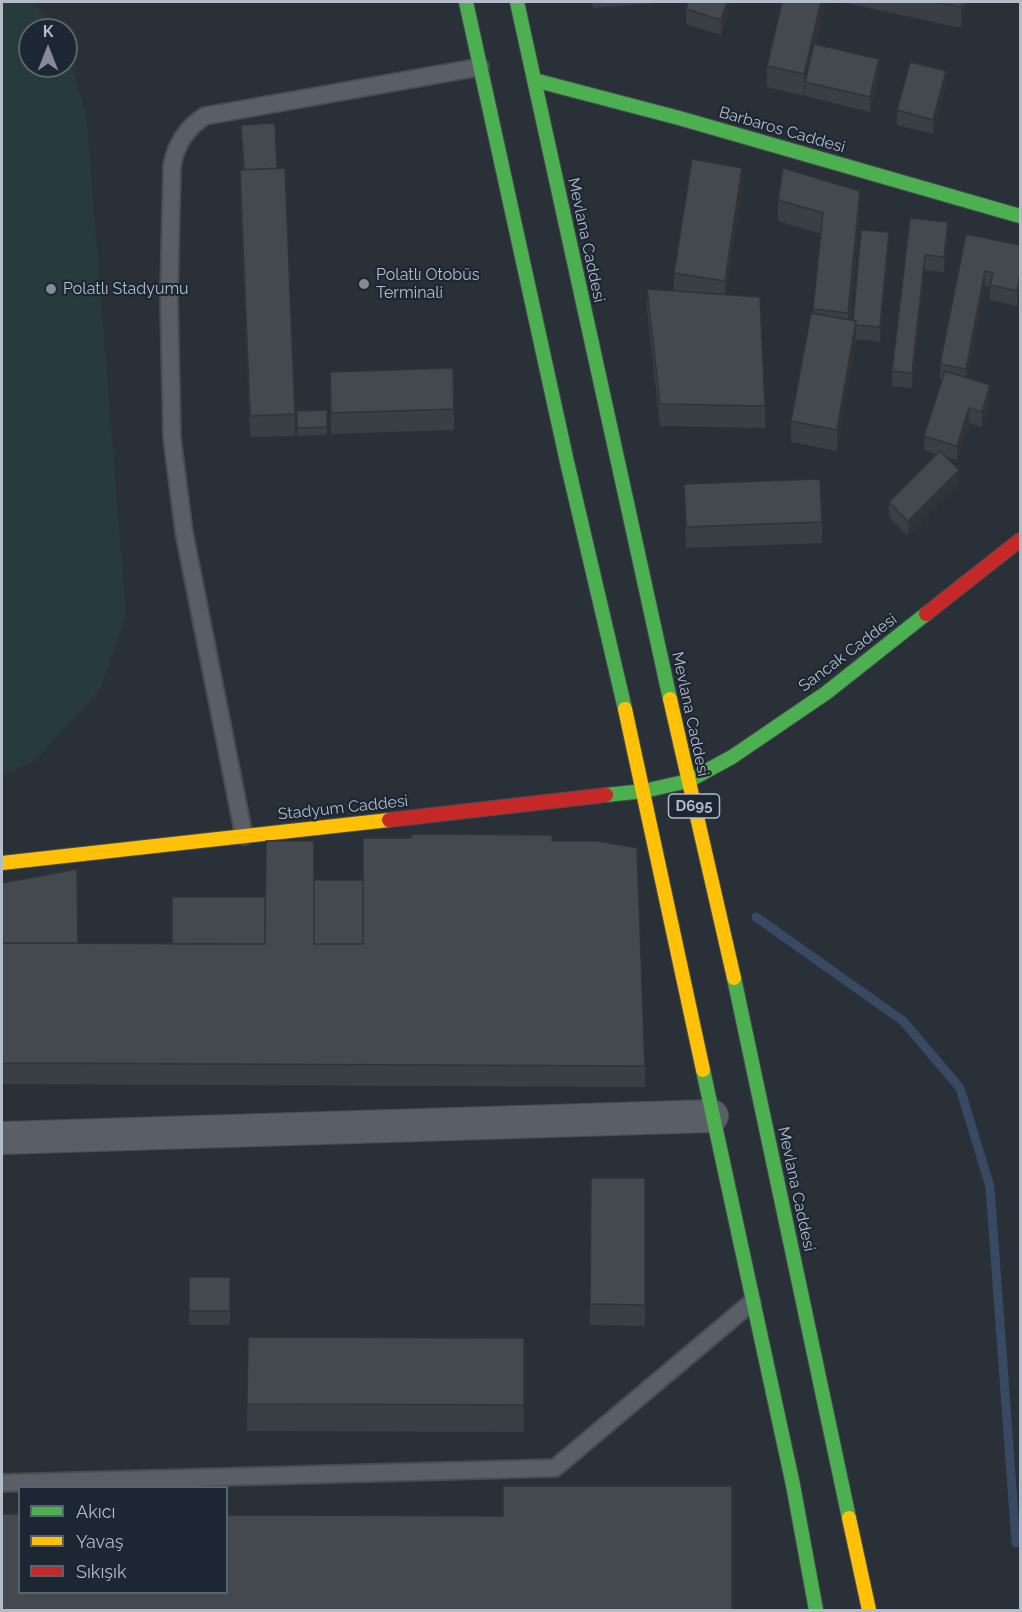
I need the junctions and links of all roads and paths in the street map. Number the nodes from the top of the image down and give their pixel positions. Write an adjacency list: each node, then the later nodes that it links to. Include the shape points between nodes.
1 (466, 2): 3 (main road, D695)
2 (517, 2): 4 (main road, Mevlana Caddesi / D695)
3 (480, 67): 8 (main road, D695); 9 (lane, via 205,116 189,128 174,152 169,299 172,438 184,532)
4 (534, 80): 5 (main road, Barbaros Caddesi); 7 (main road, Mevlana Caddesi / D695)
5 (1020, 216)
6 (1020, 540): 7 (main road, Sancak Caddesi, via 826,693 732,757)
7 (688, 781): 8 (main road, Stadyum Caddesi); 16 (main road, Mevlana Caddesi / D695, via 728,946)
8 (644, 791): 9 (main road, Stadyum Caddesi); 11 (main road, D695)
9 (244, 836): 10 (main road, Stadyum Caddesi)
10 (2, 863)
11 (712, 1116): 12 (street); 13 (main road, D695)
12 (2, 1138)
13 (752, 1302): 14 (lane, via 555,1468); 15 (main road, D695, via 793,1485)
14 (2, 1483)
15 (816, 1611)
16 (869, 1611)

